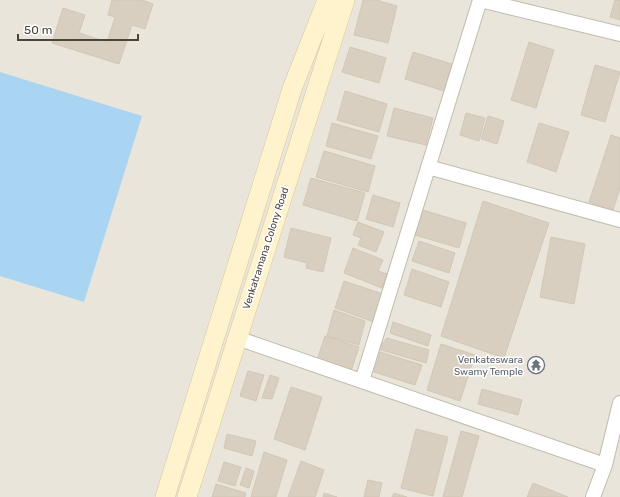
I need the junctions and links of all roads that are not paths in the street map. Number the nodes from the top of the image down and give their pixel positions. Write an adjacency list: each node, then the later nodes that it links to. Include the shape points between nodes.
1 (327, 0): 11 (main road, via 292,89)
2 (345, 0): 7 (main road, Venkatramana Colony Road)
3 (480, 0): 4 (street); 5 (street)
4 (620, 34)
5 (428, 167): 6 (street); 8 (street)
6 (620, 220)
7 (237, 338): 8 (street); 12 (main road, Venkatramana Colony Road)
8 (362, 381): 10 (street)
9 (620, 403): 10 (street)
10 (605, 465): 13 (street)
11 (164, 497)
12 (187, 497)
13 (593, 497)

